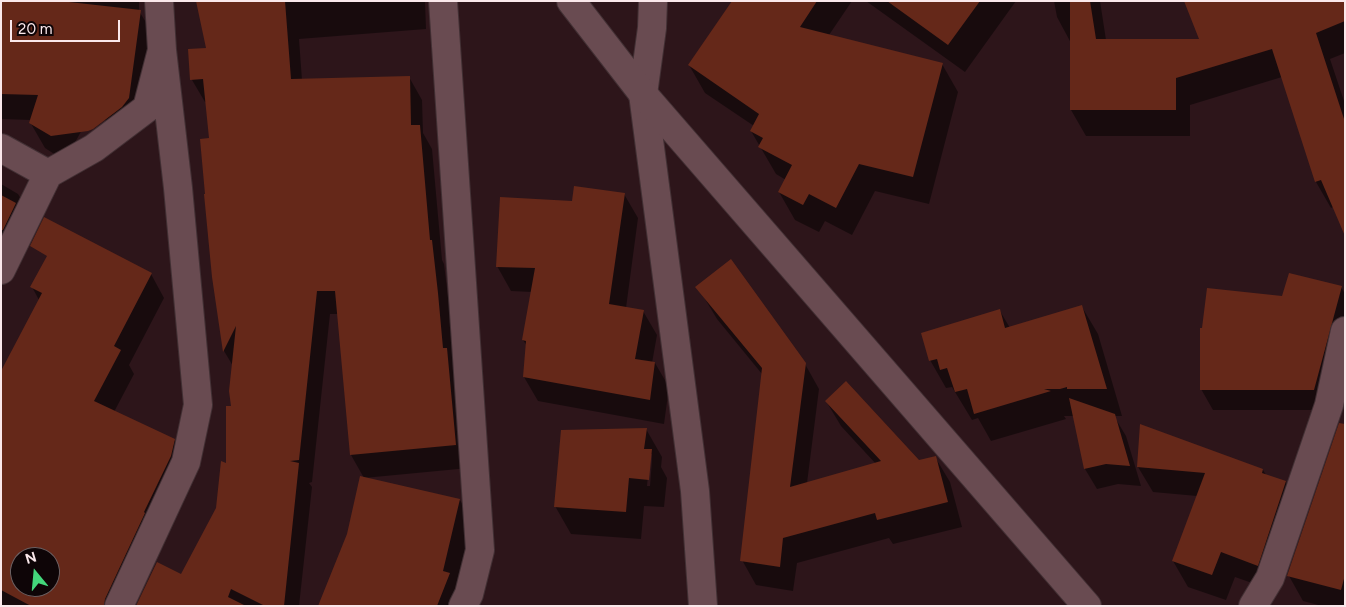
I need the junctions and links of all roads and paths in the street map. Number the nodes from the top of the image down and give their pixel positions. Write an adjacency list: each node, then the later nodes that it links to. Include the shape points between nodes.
1 (159, 1): 5 (street)
2 (443, 1): 12 (street, via 480,550)
3 (571, 1): 6 (street)
4 (653, 1): 6 (street)
5 (162, 50): 8 (street, via 147,108 94,148); 11 (street, via 198,405 186,462)
6 (643, 94): 13 (street, via 695,491); 14 (street)
7 (1, 148): 8 (street)
8 (48, 174): 9 (street)
9 (1, 270)
10 (1345, 330): 15 (street, via 1329,405 1270,578)
11 (119, 606)
12 (463, 606)
13 (703, 606)
14 (1087, 606)
15 (1253, 606)

